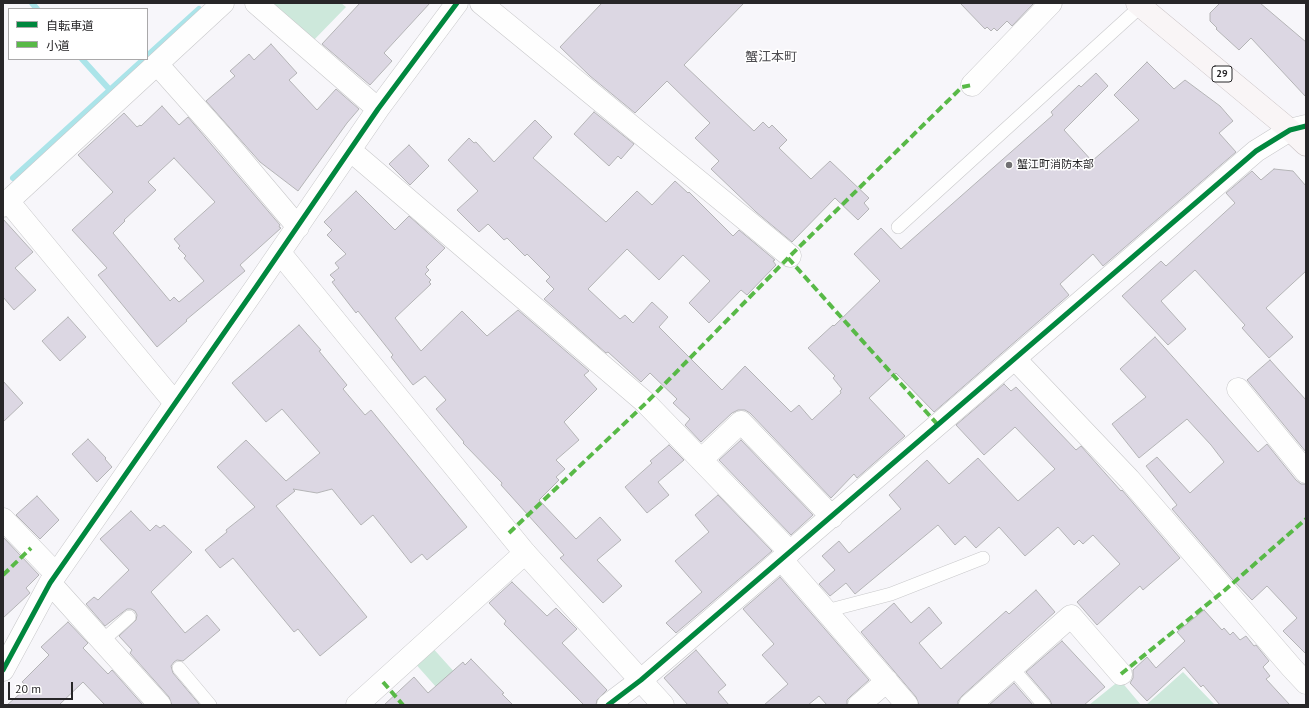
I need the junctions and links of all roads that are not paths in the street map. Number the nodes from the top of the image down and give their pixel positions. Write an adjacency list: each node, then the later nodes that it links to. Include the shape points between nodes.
1 (256, 3): 9 (street)
2 (457, 3): 9 (street)
3 (482, 3): 17 (street)
4 (1051, 3): 8 (street)
5 (1139, 4): 10 (main road, 29); 15 (lane)
6 (218, 5): 7 (street)
7 (157, 64): 13 (street); 14 (street)
8 (972, 85)
9 (378, 109): 12 (street)
10 (1298, 128): 11 (main road, 29); 18 (street, via 1256,151)
11 (1306, 146)
12 (350, 150): 14 (street); 21 (street, via 646,403)
13 (6, 199): 20 (street)
14 (298, 227): 16 (street)
15 (898, 227)
16 (280, 253): 20 (street); 25 (street)
17 (790, 256)
18 (1015, 359): 23 (street); 38 (street, via 1129,479)
19 (1238, 389): 22 (street)
20 (175, 403): 28 (street)
21 (701, 460): 23 (street, via 741,422); 26 (street)
22 (1306, 472)
23 (832, 517): 26 (street)
24 (3, 519): 28 (street)
25 (525, 553): 36 (street); 41 (street)
26 (786, 556): 29 (street); 36 (street)
27 (983, 558): 29 (lane, via 891,594)
28 (53, 579): 31 (street); 34 (street)
29 (826, 611): 37 (street)
30 (129, 616): 31 (lane)
31 (102, 641): 39 (street)
32 (179, 668): 40 (lane)
33 (1012, 668): 35 (street, via 1071,616); 46 (street); 47 (lane)
34 (3, 670)
35 (1121, 674)
36 (641, 680): 42 (street); 43 (street)
37 (887, 681): 44 (street); 45 (street)
38 (1306, 683)
39 (160, 705)
40 (210, 705)
41 (357, 705)
42 (608, 705)
43 (663, 705)
44 (859, 705)
45 (907, 705)
46 (970, 705)
47 (1044, 705)

